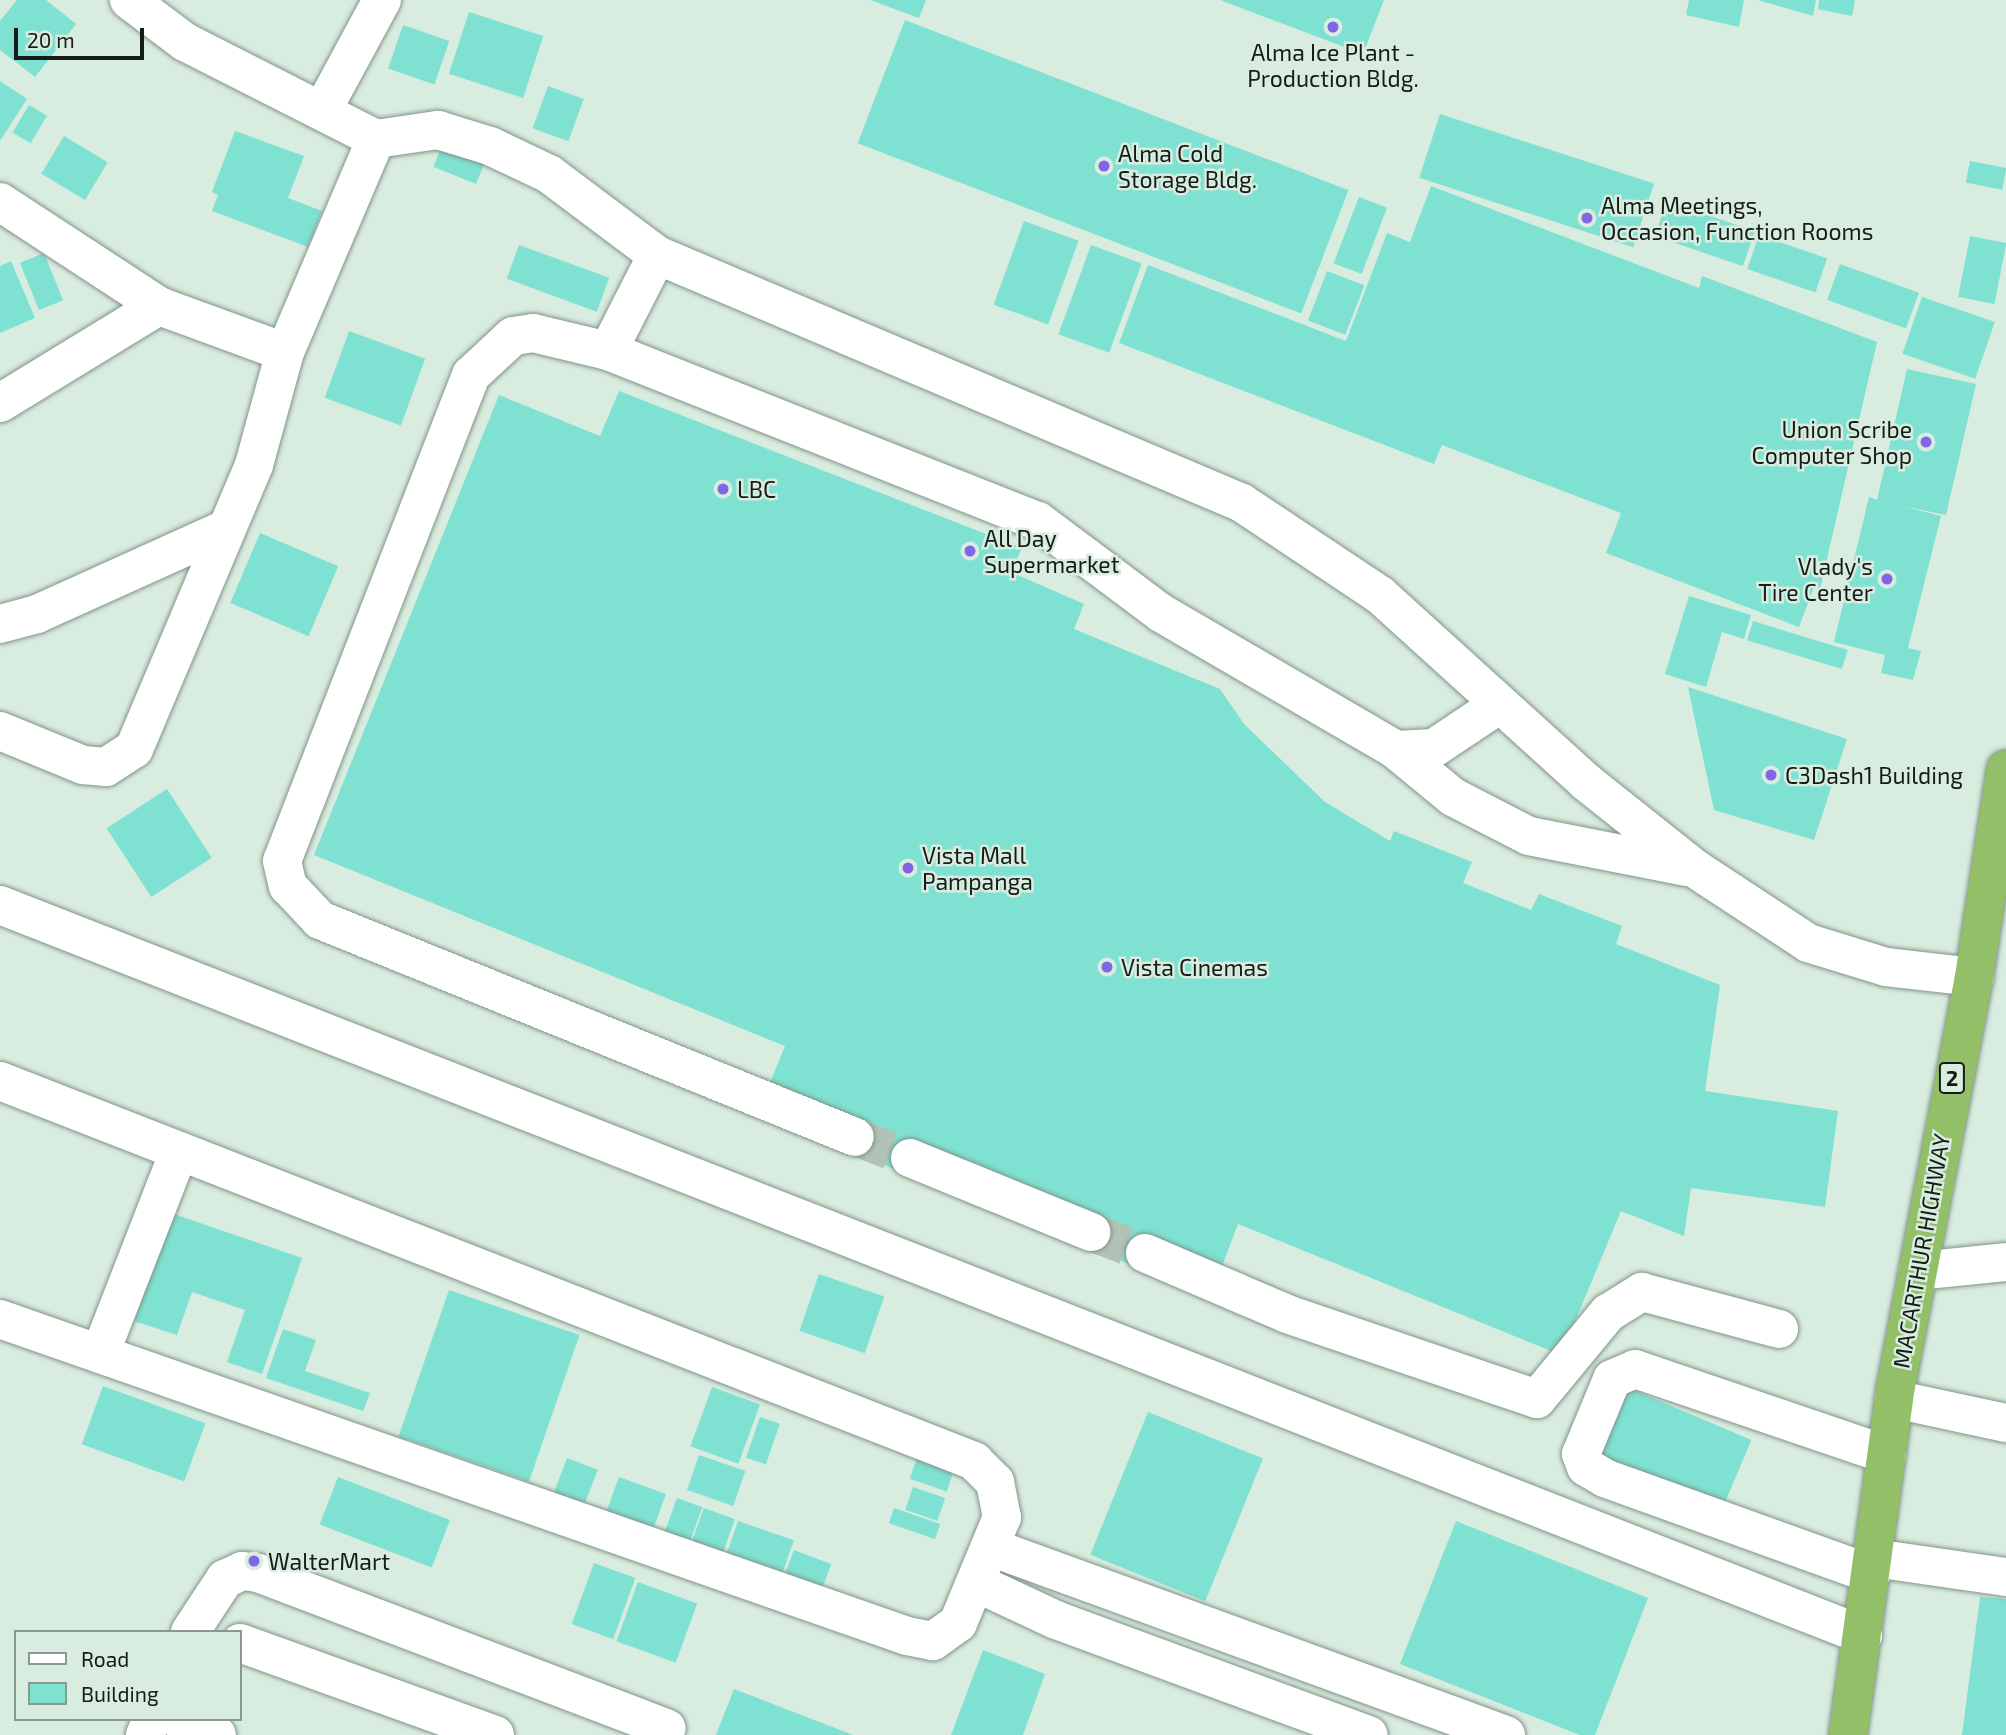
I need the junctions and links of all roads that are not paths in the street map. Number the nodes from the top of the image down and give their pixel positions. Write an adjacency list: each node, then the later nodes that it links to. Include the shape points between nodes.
1 (129, 0): 3 (street, via 185,42)
2 (382, 0): 3 (street)
3 (323, 109): 4 (street)
4 (376, 139): 6 (street, via 438,130 490,146 549,174); 9 (street)
5 (0, 202): 7 (street)
6 (657, 255): 8 (street); 13 (street, via 1242,503 1380,595)
7 (159, 306): 9 (street); 10 (street)
8 (608, 351): 15 (street, via 1038,521 1161,613); 21 (street, via 533,332 513,336 471,375 282,861 288,886 320,920)
9 (285, 352): 11 (street, via 254,464)
10 (0, 403)
11 (225, 529): 12 (street, via 37,614); 14 (street, via 134,749 123,760 83,765)
12 (0, 624)
13 (1500, 704): 15 (street, via 1434,748); 17 (street)
14 (0, 731)
15 (1396, 750): 17 (street, via 1453,797 1529,836)
16 (2006, 770): 19 (highway, MACARTHUR HIGHWAY / 2)
17 (1694, 868): 19 (street, via 1808,943 1886,967)
18 (0, 905): 40 (street)
19 (1974, 978): 27 (highway, MACARTHUR HIGHWAY / 2)
20 (0, 1081): 22 (street)
21 (855, 1137)
22 (179, 1151): 30 (street); 35 (street, via 974,1461 995,1482 1000,1505)
23 (910, 1158): 24 (street)
24 (1091, 1232)
25 (1145, 1253): 29 (street, via 1287,1314 1537,1399 1608,1313 1642,1292)
26 (2006, 1262): 27 (street)
27 (1918, 1271): 31 (highway, MACARTHUR HIGHWAY / 2)
28 (0, 1319): 30 (street)
29 (1779, 1329)
30 (100, 1354): 38 (street, via 907,1636 933,1641 958,1623)
31 (1895, 1393): 32 (street); 33 (street); 34 (highway, MACARTHUR HIGHWAY / 2)
32 (2006, 1399)
33 (2006, 1423)
34 (1887, 1455): 36 (highway, MACARTHUR HIGHWAY / 2); 36 (street, via 1635,1369 1612,1379 1581,1454 1586,1467 1605,1478)
35 (993, 1548): 38 (street); 47 (street)
36 (1872, 1566): 37 (street); 40 (highway, MACARTHUR HIGHWAY / 2)
37 (2006, 1577)
38 (979, 1584): 46 (street, via 1056,1620)
39 (197, 1630): 43 (street, via 225,1579 242,1571 258,1573)
40 (1863, 1635): 48 (highway, MACARTHUR HIGHWAY / 2)
41 (242, 1644): 45 (street)
42 (183, 1721): 44 (street)
43 (667, 1728)
44 (217, 1735)
45 (495, 1735)
46 (1369, 1735)
47 (1506, 1735)
48 (1848, 1735)

